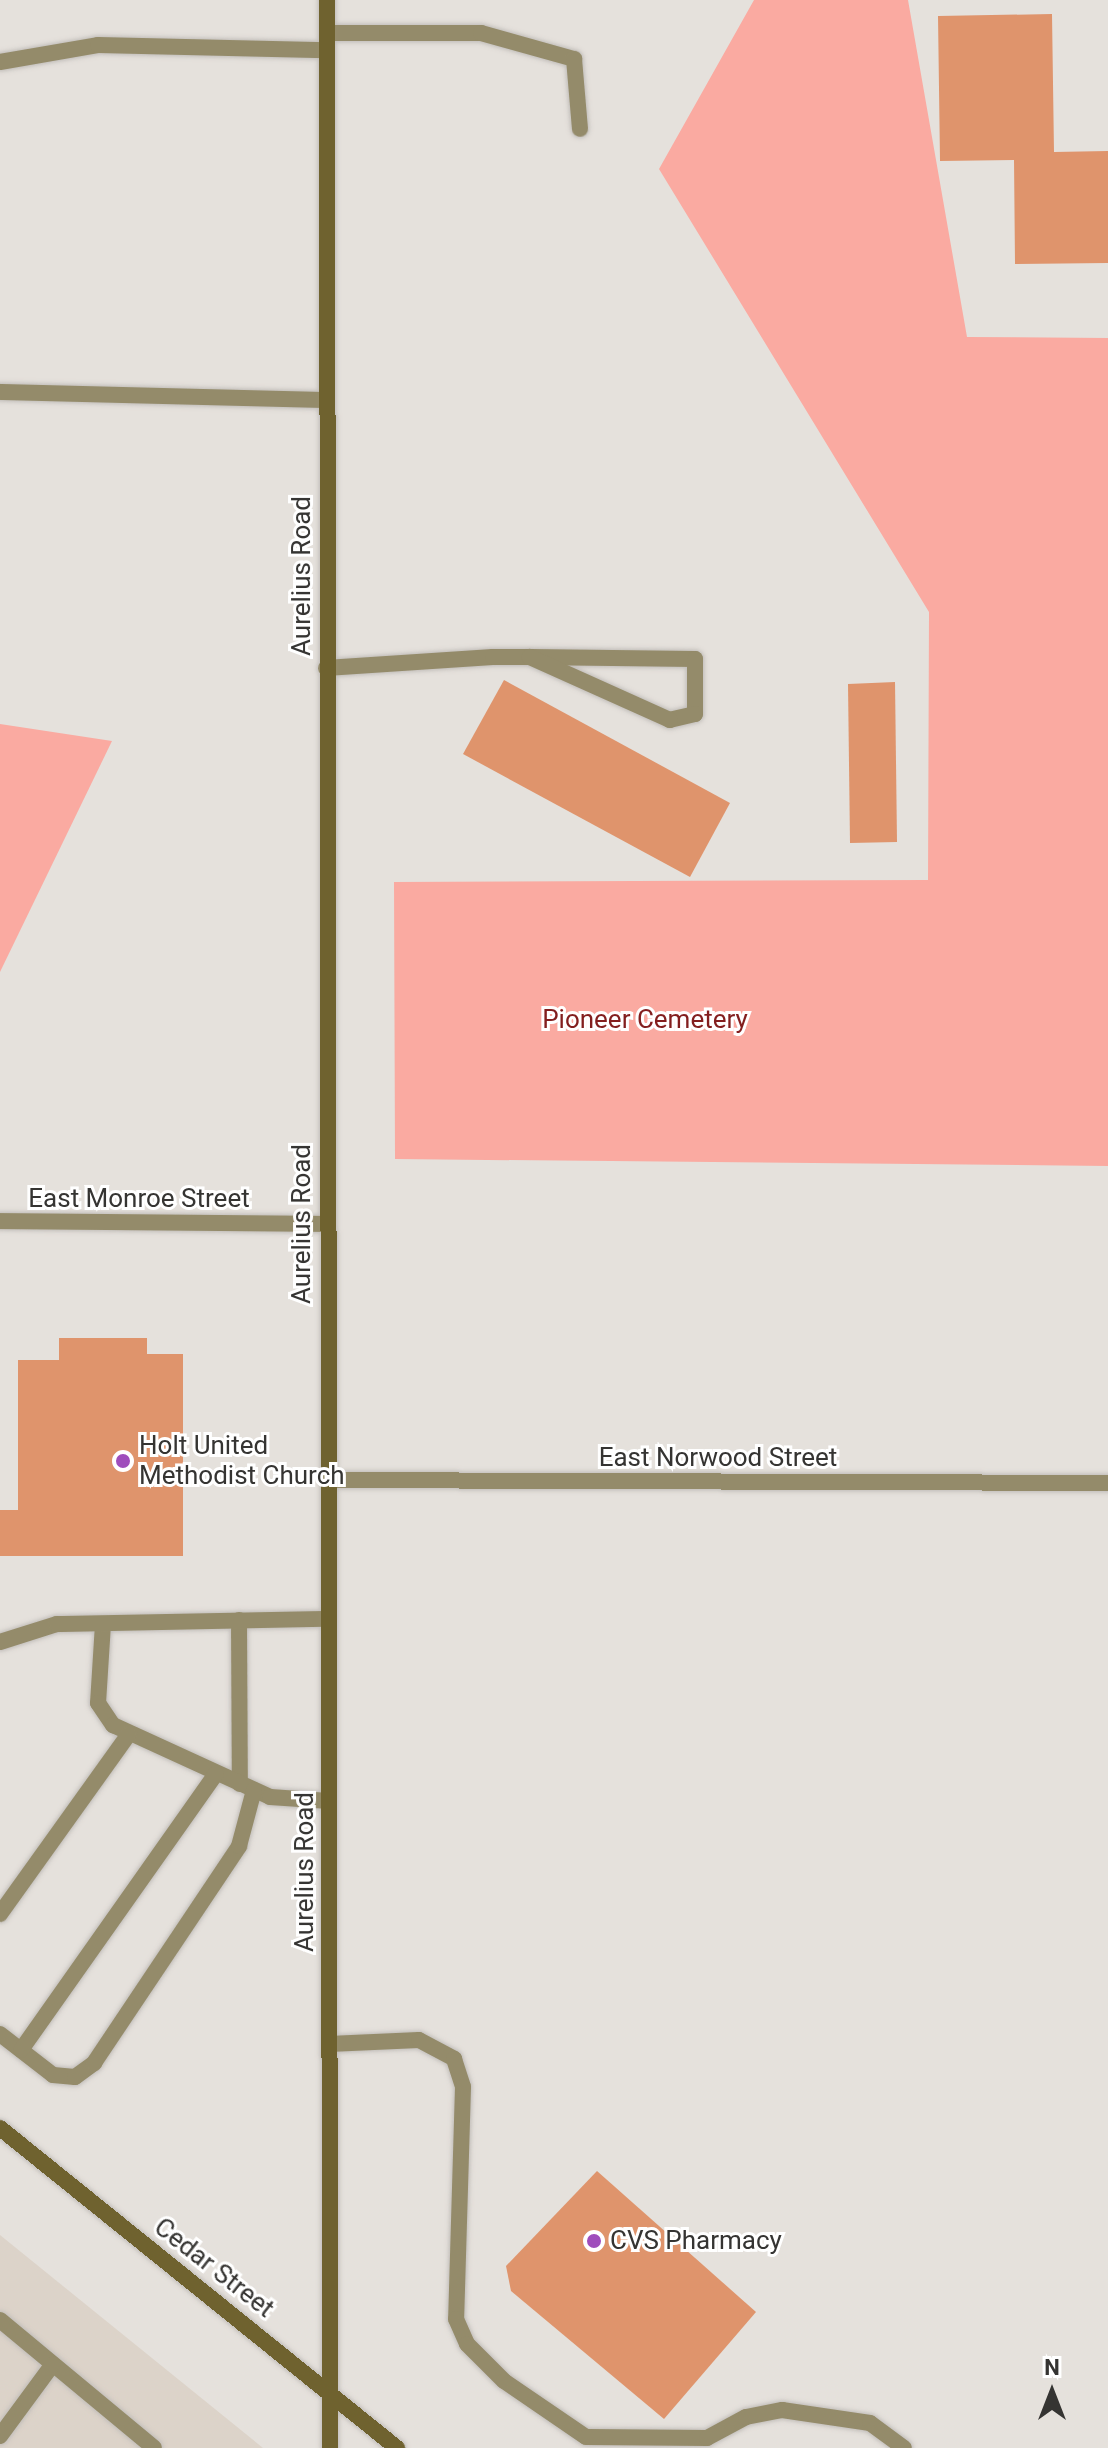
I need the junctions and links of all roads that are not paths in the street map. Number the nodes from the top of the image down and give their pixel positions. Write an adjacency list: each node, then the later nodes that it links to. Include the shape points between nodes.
1 (327, 0): 2 (street, Aurelius Road)
2 (327, 42): 3 (street, via 98,45); 4 (street, via 481,33 574,59); 6 (street, Aurelius Road)
3 (0, 62)
4 (580, 129)
5 (0, 392): 6 (street)
6 (326, 400): 8 (street, Aurelius Road)
7 (530, 657): 7 (street, via 695,659 695,714 670,720); 8 (street)
8 (326, 668): 10 (street, Aurelius Road)
9 (0, 1221): 10 (street, East Monroe Street)
10 (326, 1224): 11 (street, Aurelius Road)
11 (328, 1480): 12 (street, East Norwood Street); 13 (street, Aurelius Road)
12 (1108, 1483)
13 (329, 1619): 14 (street); 20 (street, Aurelius Road)
14 (239, 1620): 15 (street); 19 (street)
15 (103, 1624): 16 (street, via 57,1624); 17 (street, via 98,1703)
16 (0, 1642)
17 (129, 1734): 18 (street); 21 (street)
18 (216, 1774): 19 (street); 24 (street)
19 (247, 1787): 20 (street); 24 (street, via 239,1846 94,2063 75,2077 53,2075)
20 (329, 1801): 23 (street, Aurelius Road)
21 (0, 1914)
22 (0, 2034): 24 (street)
23 (329, 2044): 28 (street, Aurelius Road); 33 (street, via 419,2040 454,2059 463,2087 456,2319 467,2344 504,2381 586,2437 707,2438 746,2417 782,2410 870,2423)
24 (21, 2050)
25 (0, 2128): 28 (street, Cedar Street)
26 (0, 2320): 27 (street)
27 (53, 2364): 29 (street); 30 (street)
28 (330, 2389): 31 (street, Aurelius Road); 32 (street, Cedar Street)
29 (0, 2436)
30 (154, 2448)
31 (330, 2448)
32 (397, 2448)
33 (904, 2448)

